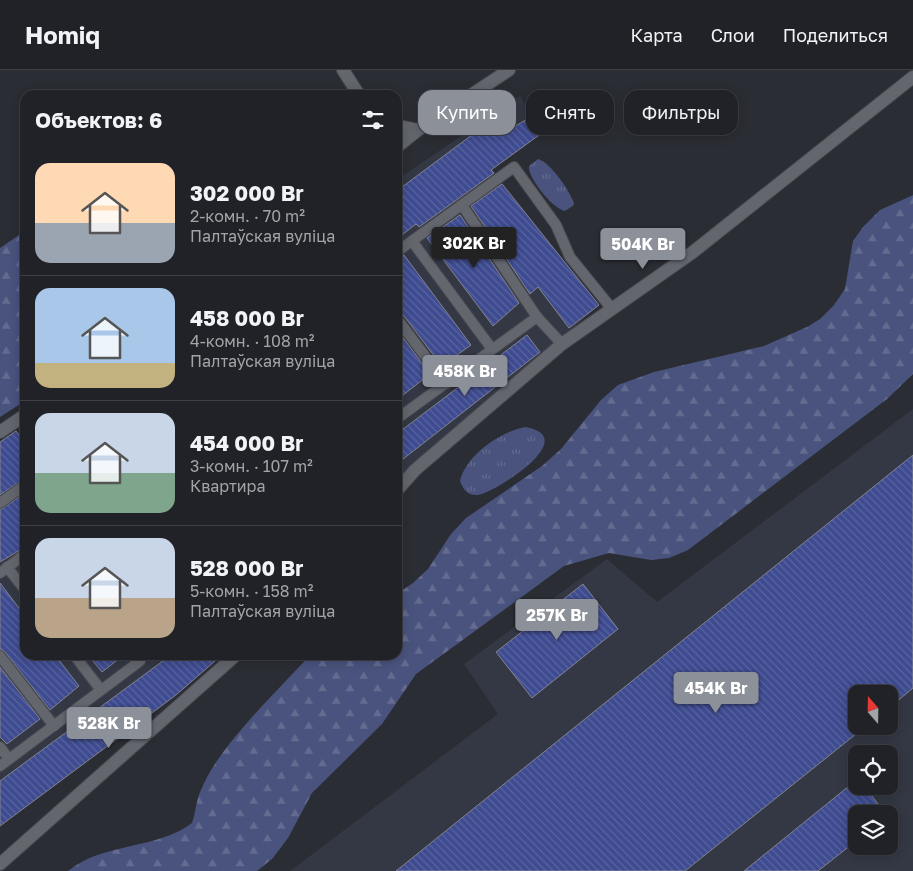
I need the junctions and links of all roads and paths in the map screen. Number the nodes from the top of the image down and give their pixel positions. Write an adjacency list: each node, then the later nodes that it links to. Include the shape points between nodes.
1 (343, 70): 4 (street)
2 (509, 70): 5 (street)
3 (913, 77): 12 (street, via 693,252)
4 (357, 90)
5 (479, 90)
6 (402, 127): 7 (street)
7 (418, 130): 8 (street)
8 (402, 143)
9 (462, 205): 10 (lane); 12 (lane, via 514,167 556,225 570,257); 13 (lane)
10 (412, 241): 11 (lane); 16 (lane)
11 (402, 248)
12 (612, 309): 15 (street)
13 (537, 317): 15 (lane); 16 (lane)
14 (402, 325): 17 (lane)
15 (562, 344): 21 (street)
16 (492, 349): 17 (lane)
17 (446, 384): 18 (lane)
18 (402, 413)
19 (20, 418): 20 (street)
20 (0, 432)
21 (402, 485)
22 (20, 489): 23 (lane)
23 (0, 503)
24 (20, 558): 25 (lane)
25 (4, 570): 26 (lane)
26 (20, 585)
27 (0, 656): 32 (lane)
28 (78, 660): 31 (lane)
29 (140, 660): 31 (lane)
30 (230, 660): 36 (street)
31 (101, 690): 32 (lane)
32 (54, 726): 34 (lane)
33 (0, 748): 34 (lane)
34 (9, 759): 35 (lane)
35 (0, 766)
36 (0, 864)

